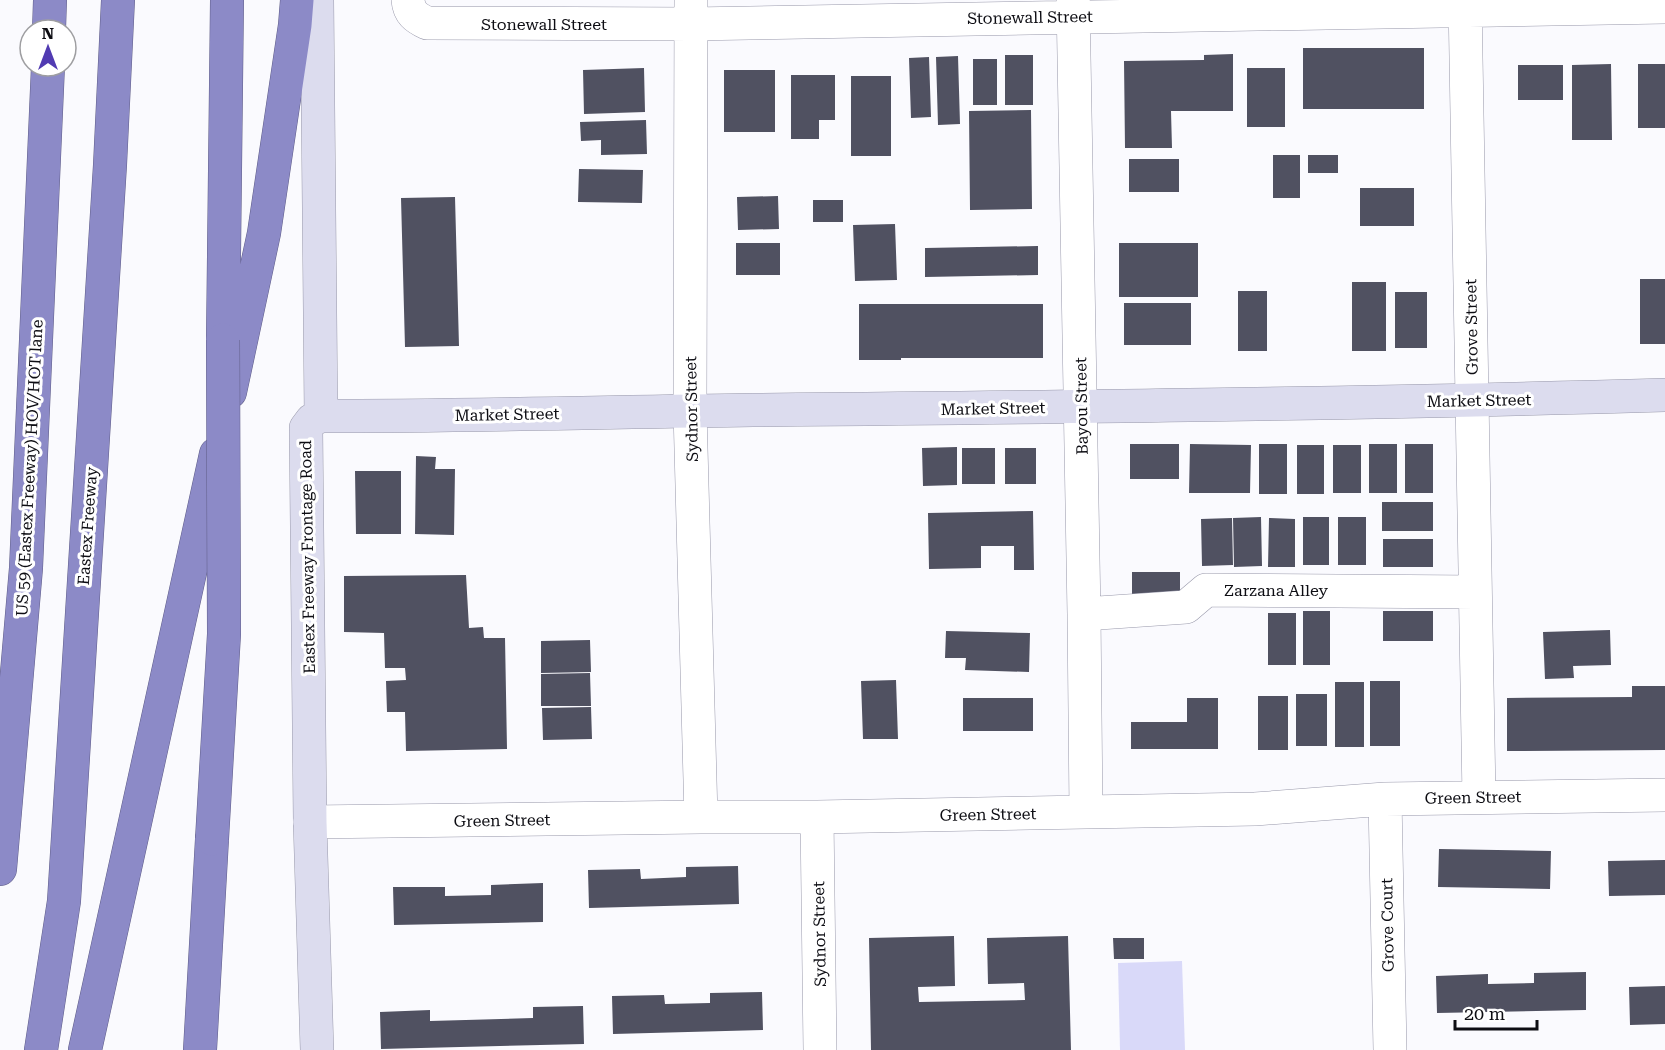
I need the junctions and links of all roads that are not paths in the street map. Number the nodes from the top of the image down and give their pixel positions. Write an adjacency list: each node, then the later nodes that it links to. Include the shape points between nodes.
1 (51, 0): 11 (highway)
2 (118, 0): 29 (highway, Eastex Freeway, via 64,901)
3 (226, 0): 28 (highway, bridge, via 224,634)
4 (297, 0): 30 (highway, via 264,233)
5 (317, 0): 17 (street)
6 (408, 0): 10 (street, Stonewall Street, via 413,16 427,23)
7 (1465, 5): 8 (street, Stonewall Street); 9 (street, Stonewall Street); 14 (street, Grove Street)
8 (1665, 7)
9 (1073, 8): 10 (street, Stonewall Street); 15 (street, Bayou Street)
10 (692, 12): 16 (street, Sydnor Street)
11 (50, 18)
12 (47, 78): 27 (highway, US 59 (Eastex Freeway) HOV/HOT lane, via 26,568)
13 (1665, 395): 14 (street, Market Street)
14 (1473, 400): 15 (street, Market Street); 18 (street, Grove Street)
15 (1081, 407): 16 (street, Market Street); 19 (street, Bayou Street)
16 (690, 411): 17 (street, Market Street); 24 (street, Sydnor Street)
17 (321, 416): 26 (street, Eastex Freeway Frontage Road, via 306,428)
18 (1474, 591): 19 (street, Zarzana Alley, via 1206,590 1186,607); 21 (street, Grove Street)
19 (1084, 614): 23 (street, Bayou Street)
20 (1665, 795): 21 (street, Green Street)
21 (1479, 797): 22 (street, Green Street)
22 (1385, 799): 23 (street, Green Street, via 1255,809); 35 (street, Grove Court)
23 (1086, 811): 25 (street, Green Street)
24 (701, 817): 25 (street, Green Street); 26 (street, Green Street)
25 (818, 817): 34 (street, Sydnor Street)
26 (310, 822): 33 (street, Eastex Freeway Frontage Road)
27 (0, 869)
28 (206, 943): 31 (highway); 32 (highway)
29 (41, 1050)
30 (85, 1050)
31 (181, 1050)
32 (200, 1050)
33 (317, 1050)
34 (820, 1050)
35 (1390, 1050)

